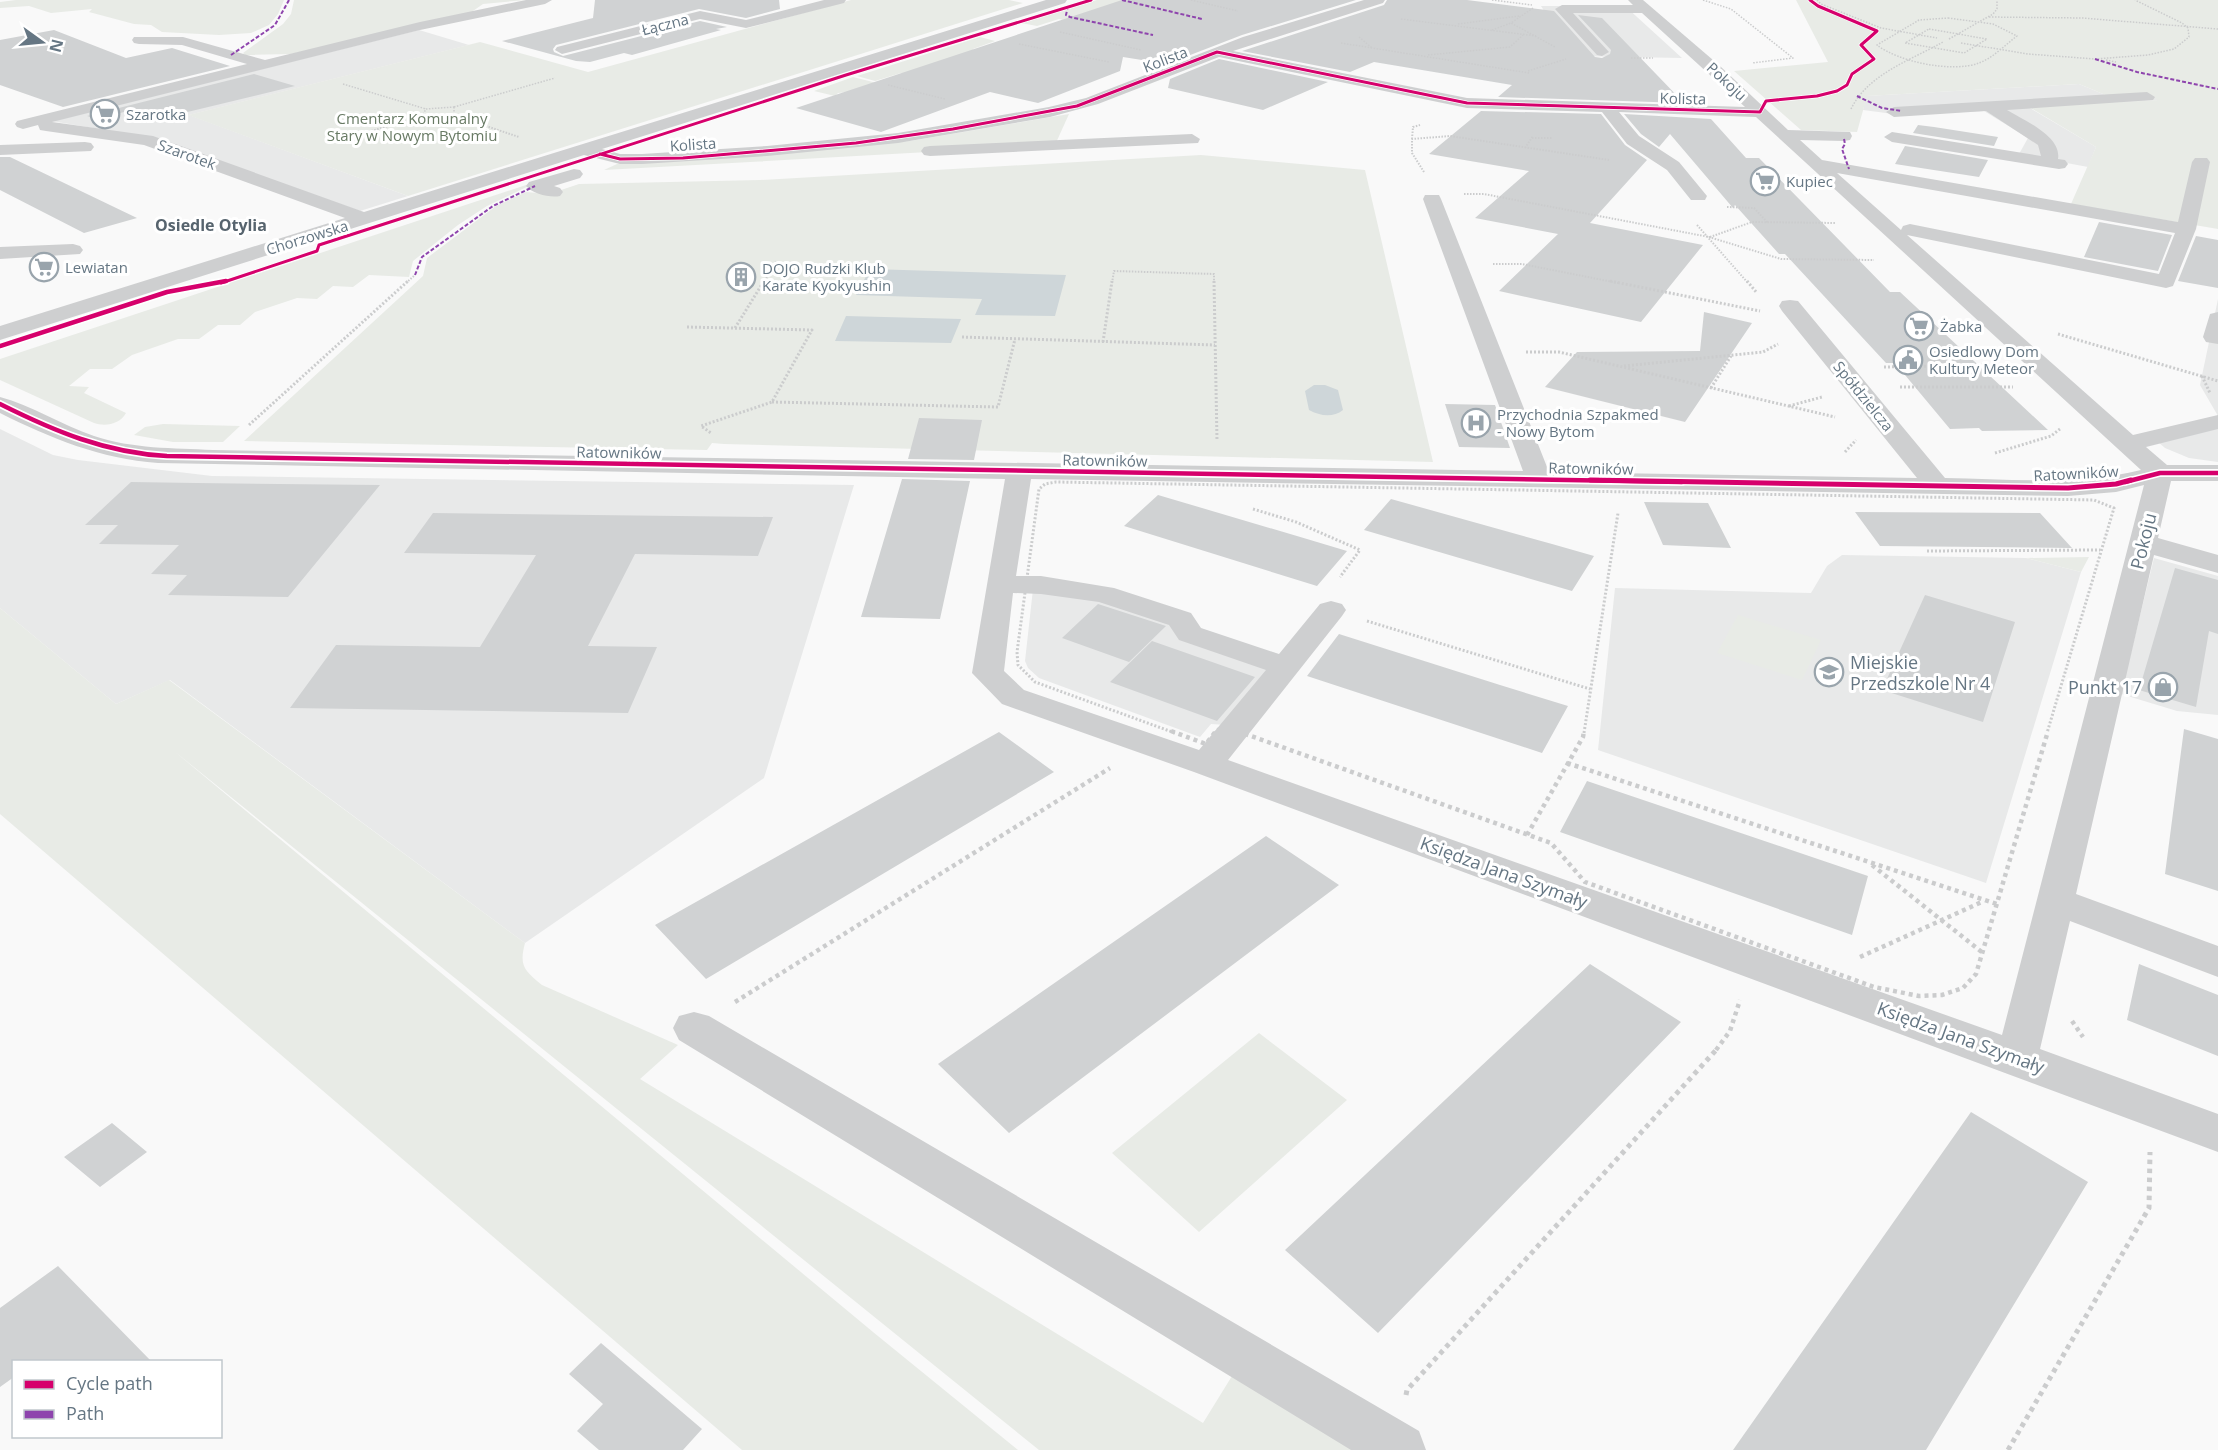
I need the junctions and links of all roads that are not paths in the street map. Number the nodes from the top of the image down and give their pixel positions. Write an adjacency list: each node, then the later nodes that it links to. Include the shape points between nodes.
1 (545, 0): 10 (street)
2 (839, 0): 7 (street, Łączna, via 746,24 700,15)
3 (1054, 0): 21 (street, Chorzowska)
4 (1378, 0): 8 (street, Kolista)
5 (1640, 4): 9 (street, via 1562,9); 14 (street, Pokoju)
6 (139, 40): 10 (street, via 183,41)
7 (562, 50)
8 (1217, 52): 13 (street, Kolista, via 1467,103); 23 (street, Kolista, via 1092,101 1041,114 856,143)
9 (1602, 52)
10 (265, 65): 20 (street, Szarotek, via 17,123)
11 (2147, 97): 12 (street)
12 (1989, 106): 15 (street); 24 (street, via 2044,141 2050,147)
13 (1608, 109): 14 (street, Kolista); 29 (street, via 1633,140 1673,166)
14 (1760, 112): 16 (street, Pokoju)
15 (1894, 112)
16 (1784, 135): 17 (street); 26 (street, Pokoju)
17 (1844, 135)
18 (1892, 137): 24 (street)
19 (1192, 139): 23 (street, via 623,170 604,170)
20 (162, 145): 22 (street); 31 (street, Szarotek)
21 (582, 149): 23 (street, Kolista); 31 (street, Chorzowska)
22 (0, 150)
23 (604, 162): 28 (street, via 535,186)
24 (2048, 162): 30 (street, via 2066,165)
25 (2201, 162): 32 (street)
26 (1817, 164): 30 (street); 42 (street, Pokoju)
27 (1431, 188): 46 (street)
28 (554, 192)
29 (1698, 196)
30 (2049, 204): 32 (street)
31 (365, 219): 38 (street, Chorzowska)
32 (2186, 229): 33 (street, via 2166,282)
33 (1910, 230)
34 (73, 250): 35 (street)
35 (0, 253)
36 (1790, 306): 47 (street, Spółdzielcza)
37 (2218, 319): 39 (street, via 2214,337)
38 (0, 333)
39 (2218, 337)
40 (0, 404): 43 (street, Ratowników, via 86,442 138,454)
41 (2216, 411): 42 (street)
42 (2130, 444): 44 (street, Pokoju)
43 (1018, 471): 46 (street, Ratowników); 50 (street, Księdza Jana Szymały)
44 (2160, 473): 45 (street, Ratowników); 47 (street, Ratowników, via 2116,484 2068,488); 48 (street, Pokoju)
45 (2218, 473)
46 (1539, 479): 47 (street, Ratowników)
47 (1938, 486)
48 (2143, 543): 49 (street); 54 (street, Pokoju)
49 (2218, 564)
50 (1013, 584): 52 (street, via 1104,594 1180,619 1190,634); 53 (street, Księdza Jana Szymały, via 988,673 1013,698)
51 (1330, 610): 52 (street)
52 (1285, 666): 53 (street)
53 (1206, 765): 57 (street, Księdza Jana Szymały)
54 (2055, 901): 55 (street); 57 (street, Pokoju)
55 (2218, 962)
56 (694, 1028): 59 (street)
57 (2017, 1058): 58 (street, Księdza Jana Szymały)
58 (2218, 1133)
59 (1399, 1449)

